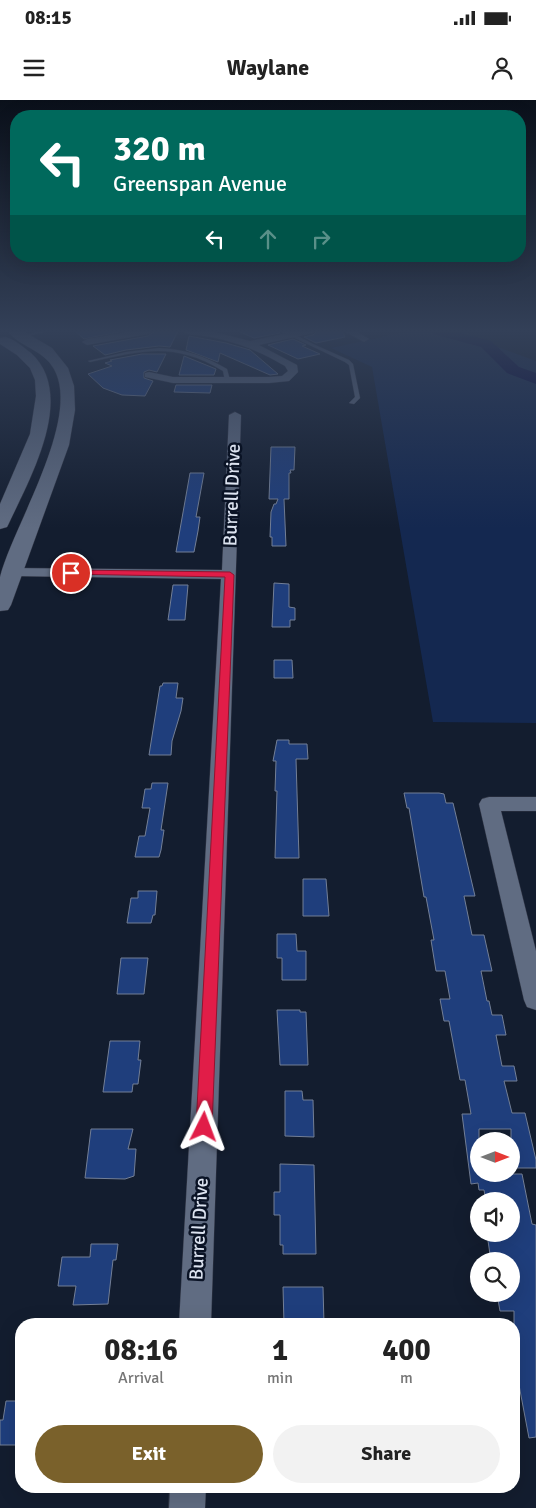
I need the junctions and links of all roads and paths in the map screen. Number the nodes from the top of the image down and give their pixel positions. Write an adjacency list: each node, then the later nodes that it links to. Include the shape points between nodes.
1 (42, 397): 7 (main road)
2 (67, 397): 6 (main road)
3 (358, 397): 4 (lane)
4 (352, 403)
5 (235, 415): 10 (street, Burrell Drive)
6 (61, 444): 7 (main road); 9 (main road)
7 (35, 445): 8 (main road)
8 (0, 523)
9 (12, 572): 10 (street); 11 (main road)
10 (230, 575): 14 (street, Burrell Drive)
11 (0, 605)
12 (536, 804): 13 (street, via 489,804)
13 (536, 1000)
14 (195, 1318)
15 (188, 1493): 16 (street)
16 (187, 1508)

